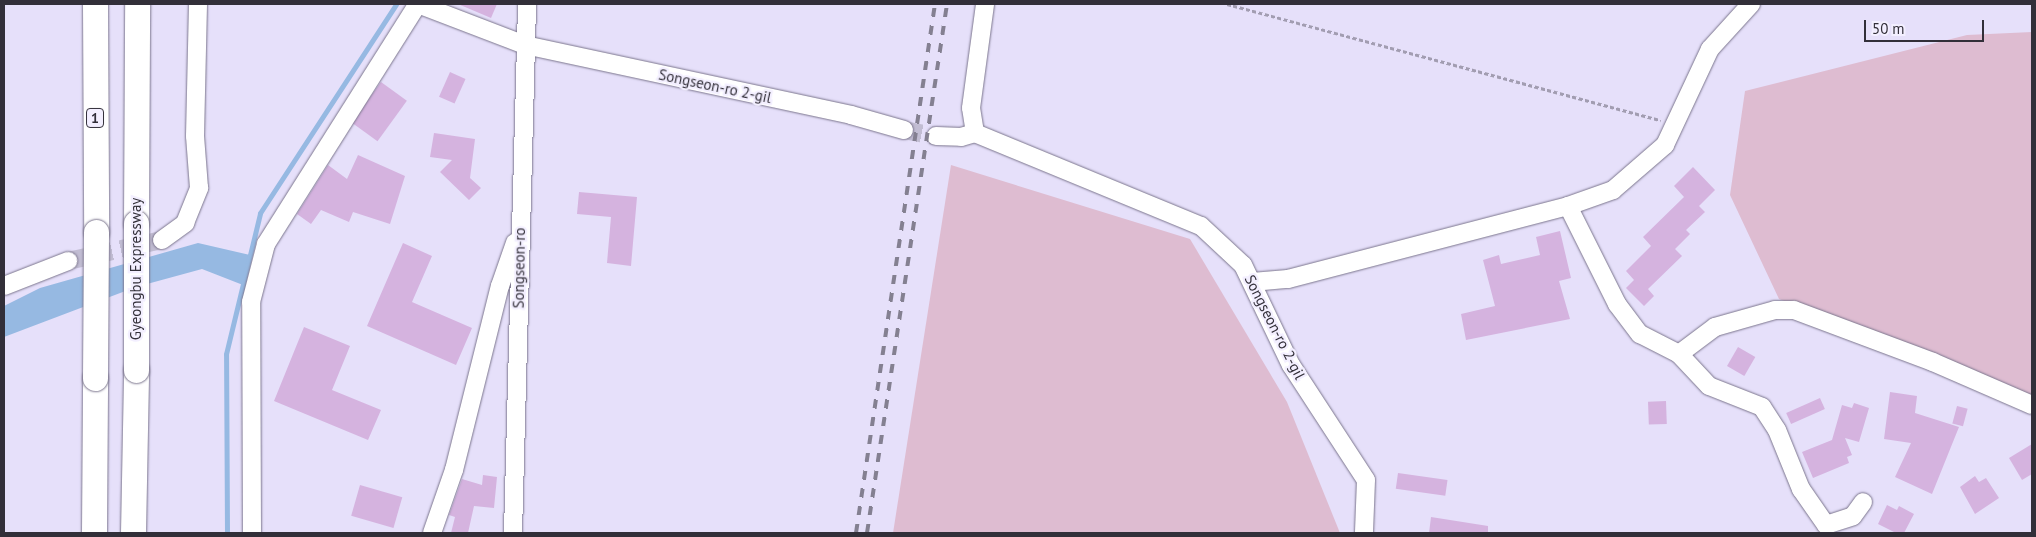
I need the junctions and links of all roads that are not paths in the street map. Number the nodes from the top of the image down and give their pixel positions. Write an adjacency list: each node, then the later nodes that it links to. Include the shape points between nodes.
1 (95, 4): 20 (highway, 1, bridge)
2 (137, 4): 21 (highway, Gyeongbu Expressway, bridge)
3 (198, 4): 13 (street, via 195,136 199,188 185,224)
4 (527, 4): 7 (street, Songseon-ro)
5 (985, 4): 9 (street, via 971,108)
6 (1751, 4): 11 (street, via 1710,49 1672,123 1665,145 1613,190)
7 (525, 44): 8 (street, Songseon-ro 2-gil, via 851,115); 12 (street, Songseon-ro); 22 (street, Songseon-ro 2-gil, via 418,4 266,244 251,302)
8 (904, 130)
9 (975, 133): 10 (street, via 961,138); 15 (street, Songseon-ro 2-gil, via 1201,226 1243,265)
10 (936, 136)
11 (1568, 206): 15 (street, via 1288,279); 17 (street, via 1617,304 1640,334)
12 (520, 229): 23 (street, via 500,286 454,470); 24 (street, Songseon-ro)
13 (162, 240)
14 (68, 262): 16 (street)
15 (1252, 282): 25 (street, Songseon-ro 2-gil, via 1291,365 1366,480)
16 (4, 286)
17 (1679, 354): 18 (street, via 1715,327 1775,310 1794,310 1933,362); 19 (street, via 1708,386 1762,407 1777,430 1801,489 1826,525 1853,516)
18 (2032, 405)
19 (1863, 502)
20 (94, 533)
21 (133, 533)
22 (252, 533)
23 (432, 533)
24 (513, 533)
25 (1364, 533)

